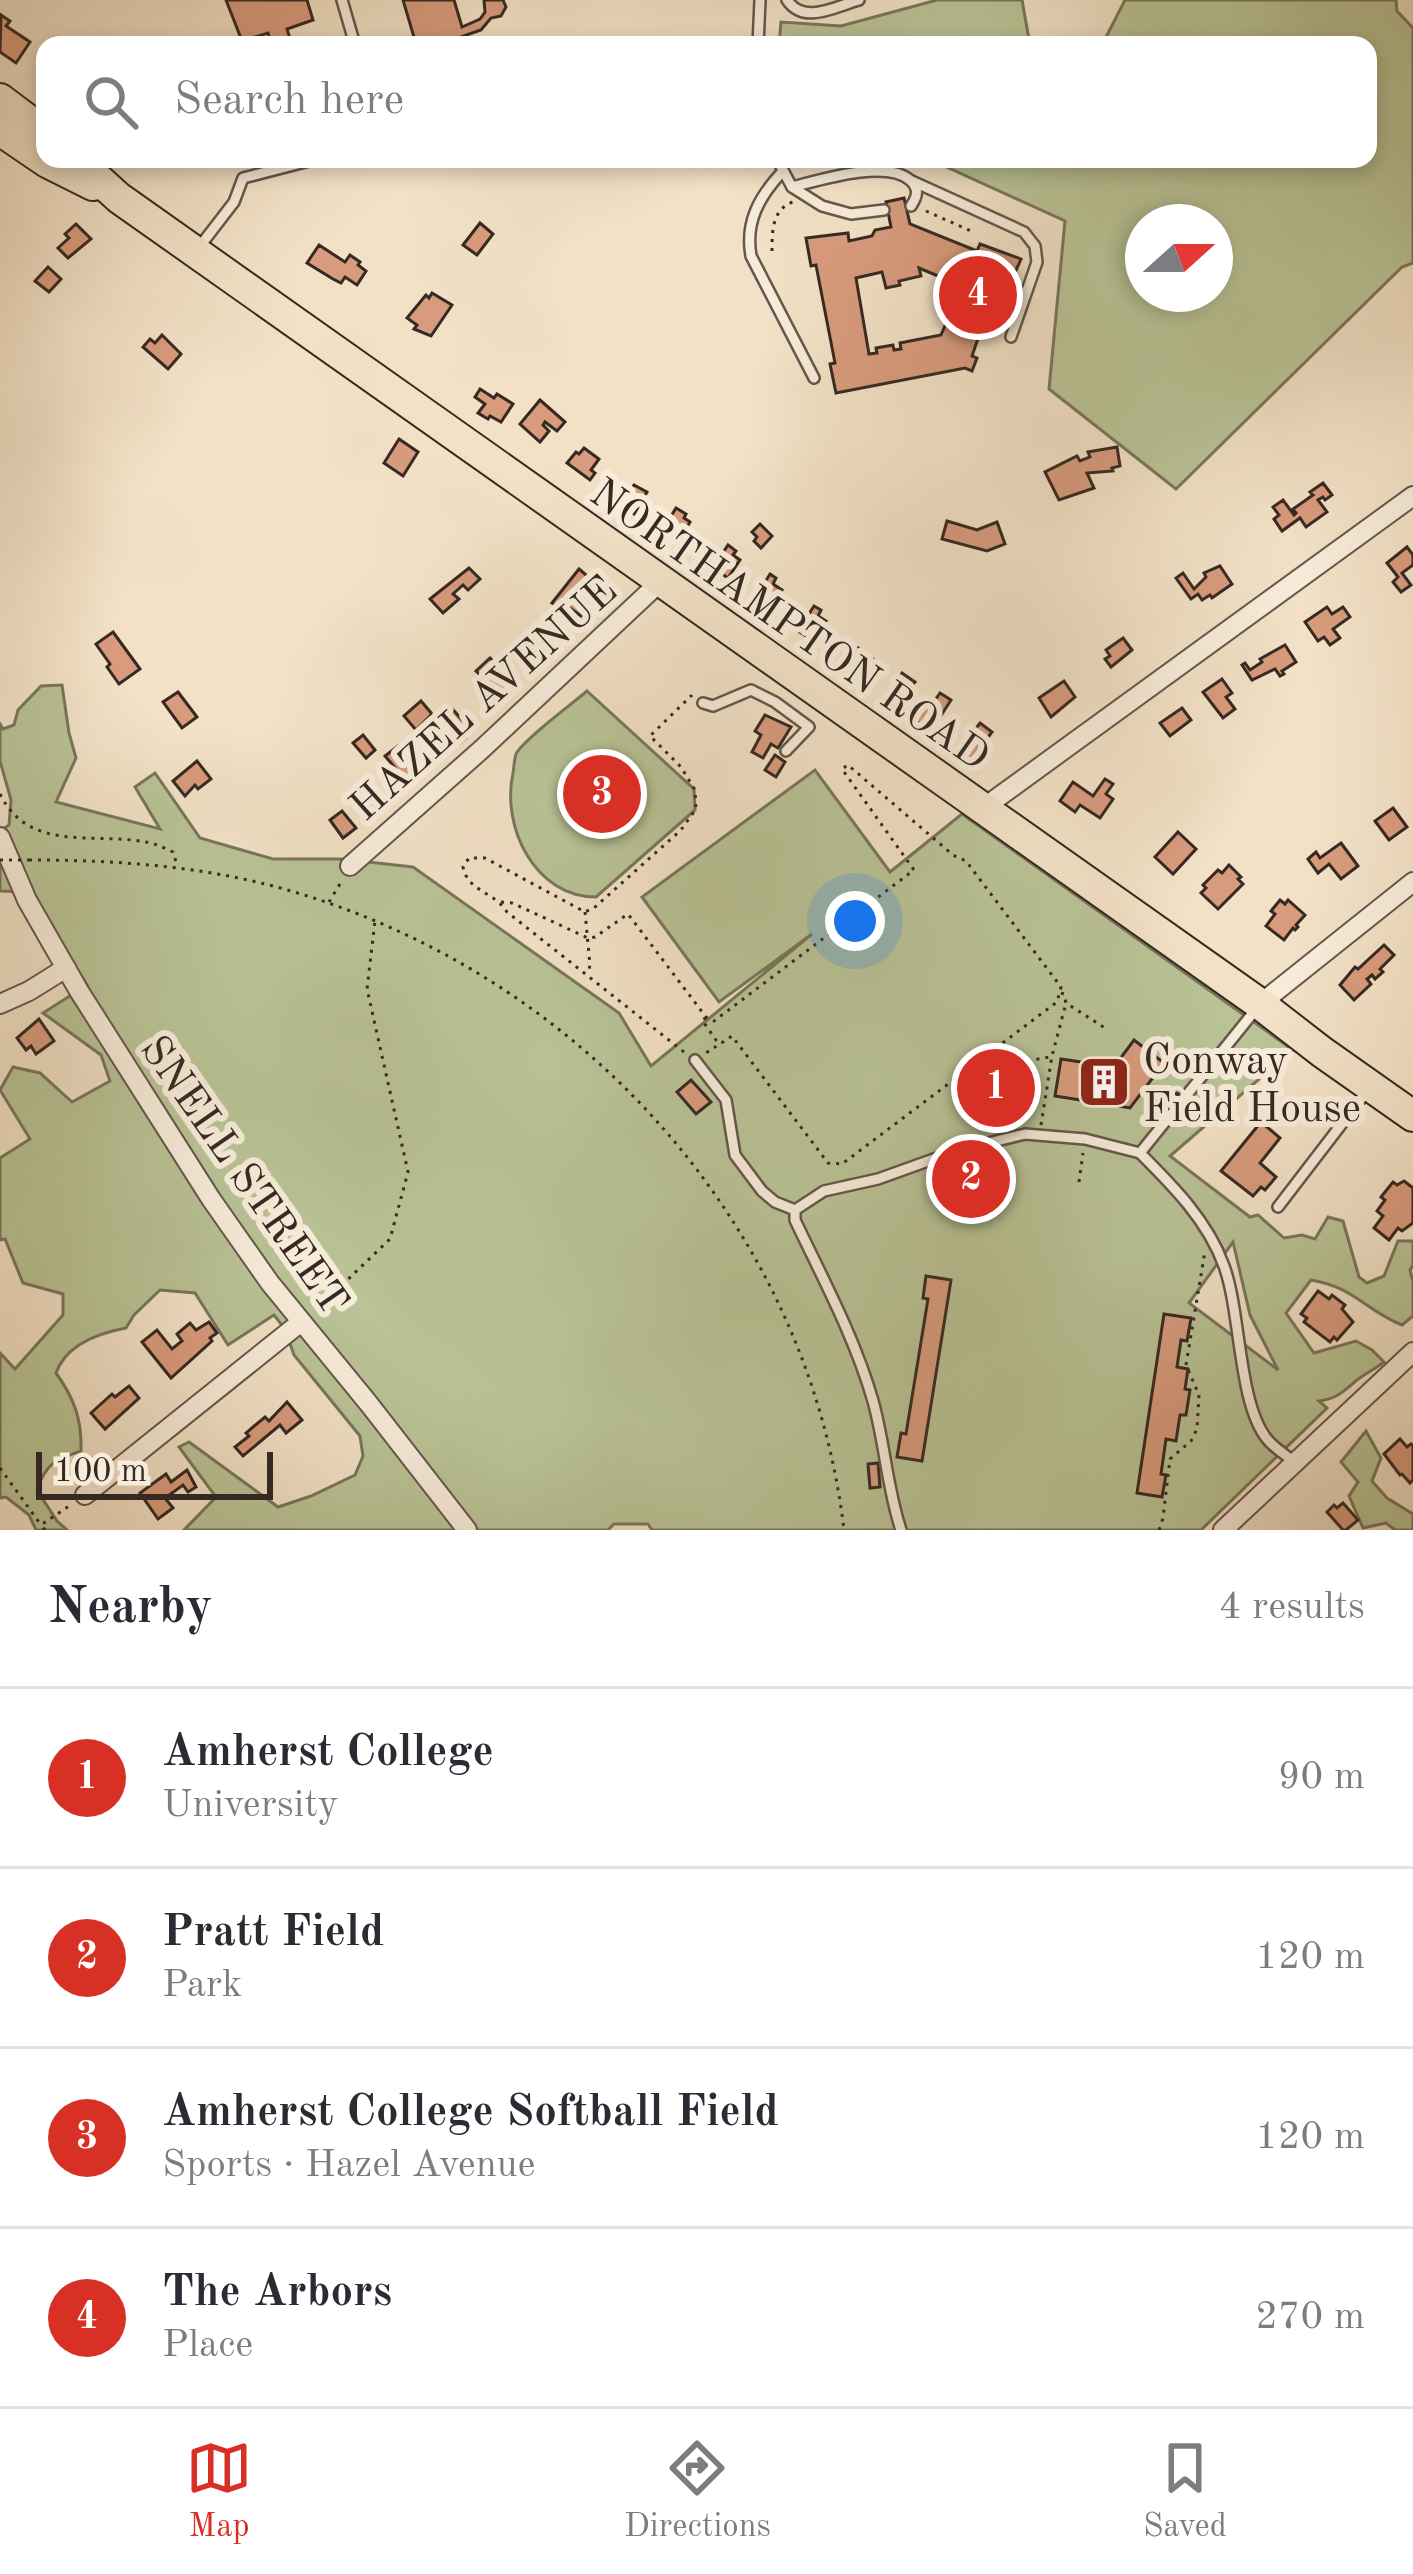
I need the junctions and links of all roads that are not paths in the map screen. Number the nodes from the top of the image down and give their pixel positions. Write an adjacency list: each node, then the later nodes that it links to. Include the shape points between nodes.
1 (342, 0): 5 (lane)
2 (760, 0): 6 (lane)
3 (787, 0): 4 (lane, via 807,15)
4 (859, 0)
5 (352, 36)
6 (758, 36)
7 (0, 99): 8 (highway)
8 (36, 126)
9 (0, 130): 10 (highway, NORTHAMPTON ROAD)
10 (36, 155)
11 (59, 168): 18 (highway, NORTHAMPTON ROAD)
12 (86, 168): 18 (highway, NORTHAMPTON ROAD)
13 (282, 168): 21 (lane, via 243,178)
14 (780, 168): 15 (lane)
15 (782, 172): 17 (lane); 23 (lane, via 764,191 748,237)
16 (912, 182): 17 (lane, via 875,171); 19 (lane); 22 (lane, via 1024,232 1035,246)
17 (792, 188): 20 (lane, via 851,214)
18 (119, 198): 21 (highway, NORTHAMPTON ROAD)
19 (914, 207)
20 (884, 210)
21 (196, 251): 25 (highway, NORTHAMPTON ROAD)
22 (1011, 337)
23 (814, 378)
24 (1413, 496): 28 (street)
25 (661, 581): 28 (highway, NORTHAMPTON ROAD); 30 (street, HAZEL AVENUE)
26 (704, 703): 27 (lane, via 751,690 764,695 808,728)
27 (786, 751)
28 (982, 809): 34 (highway, NORTHAMPTON ROAD)
29 (0, 837): 32 (street, SNELL STREET)
30 (350, 866)
31 (1413, 882): 34 (street)
32 (66, 968): 33 (street); 41 (street, SNELL STREET, via 203,1187)
33 (0, 1004)
34 (1260, 1004): 36 (highway, NORTHAMPTON ROAD); 38 (lane)
35 (694, 1060): 40 (lane, via 726,1100 735,1155 775,1202)
36 (1371, 1087): 37 (highway, NORTHAMPTON ROAD); 39 (lane)
37 (1413, 1116)
38 (1140, 1153): 40 (lane, via 1025,1134 824,1191); 43 (lane, via 1179,1192 1224,1265 1253,1414 1268,1441)
39 (1278, 1207)
40 (795, 1210): 46 (lane, via 865,1376)
41 (301, 1323): 44 (street); 45 (street, SNELL STREET)
42 (1413, 1352): 43 (street)
43 (1296, 1463): 47 (street)
44 (86, 1495)
45 (467, 1530)
46 (901, 1530)
47 (1223, 1530)

